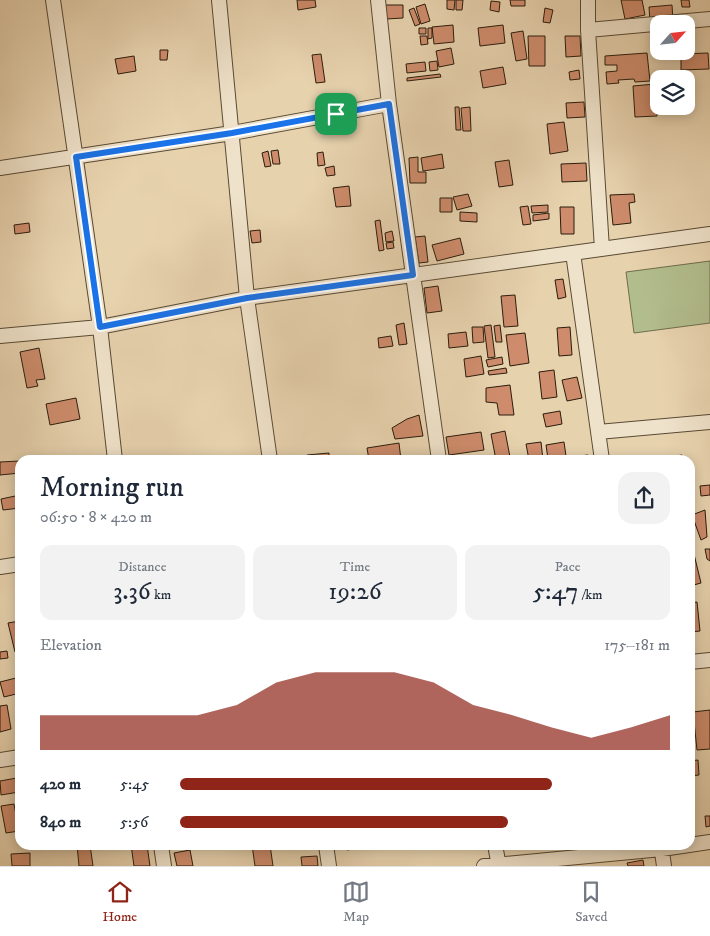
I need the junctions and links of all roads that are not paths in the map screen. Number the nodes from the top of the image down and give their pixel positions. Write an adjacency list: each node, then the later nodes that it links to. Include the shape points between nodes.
1 (53, 0): 9 (street)
2 (218, 0): 8 (street)
3 (378, 0): 7 (street)
4 (588, 0): 6 (street)
5 (710, 19): 6 (street)
6 (588, 30): 12 (street)
7 (389, 104): 8 (street); 14 (street)
8 (232, 133): 9 (street); 15 (street)
9 (76, 157): 10 (street); 16 (street)
10 (0, 168)
11 (710, 234): 12 (street)
12 (602, 249): 13 (street)
13 (573, 253): 14 (street); 19 (street)
14 (413, 275): 15 (street); 22 (street)
15 (247, 298): 16 (street); 21 (street)
16 (100, 327): 17 (street); 20 (street)
17 (0, 336)
18 (710, 422): 19 (street)
19 (598, 432): 23 (street)
20 (115, 455)
21 (269, 455)
22 (438, 455)
23 (601, 455)
24 (15, 565): 25 (street)
25 (0, 567)
26 (710, 660): 27 (street)
27 (695, 662)
28 (15, 758): 29 (street)
29 (0, 760)
30 (710, 842): 31 (street)
31 (695, 844)
32 (162, 850): 38 (street)
33 (327, 850): 39 (street)
34 (496, 850): 37 (street)
35 (634, 850): 37 (street)
36 (661, 850): 41 (street)
37 (499, 865): 40 (street)
38 (164, 866)
39 (329, 866)
40 (484, 866)
41 (664, 866)

